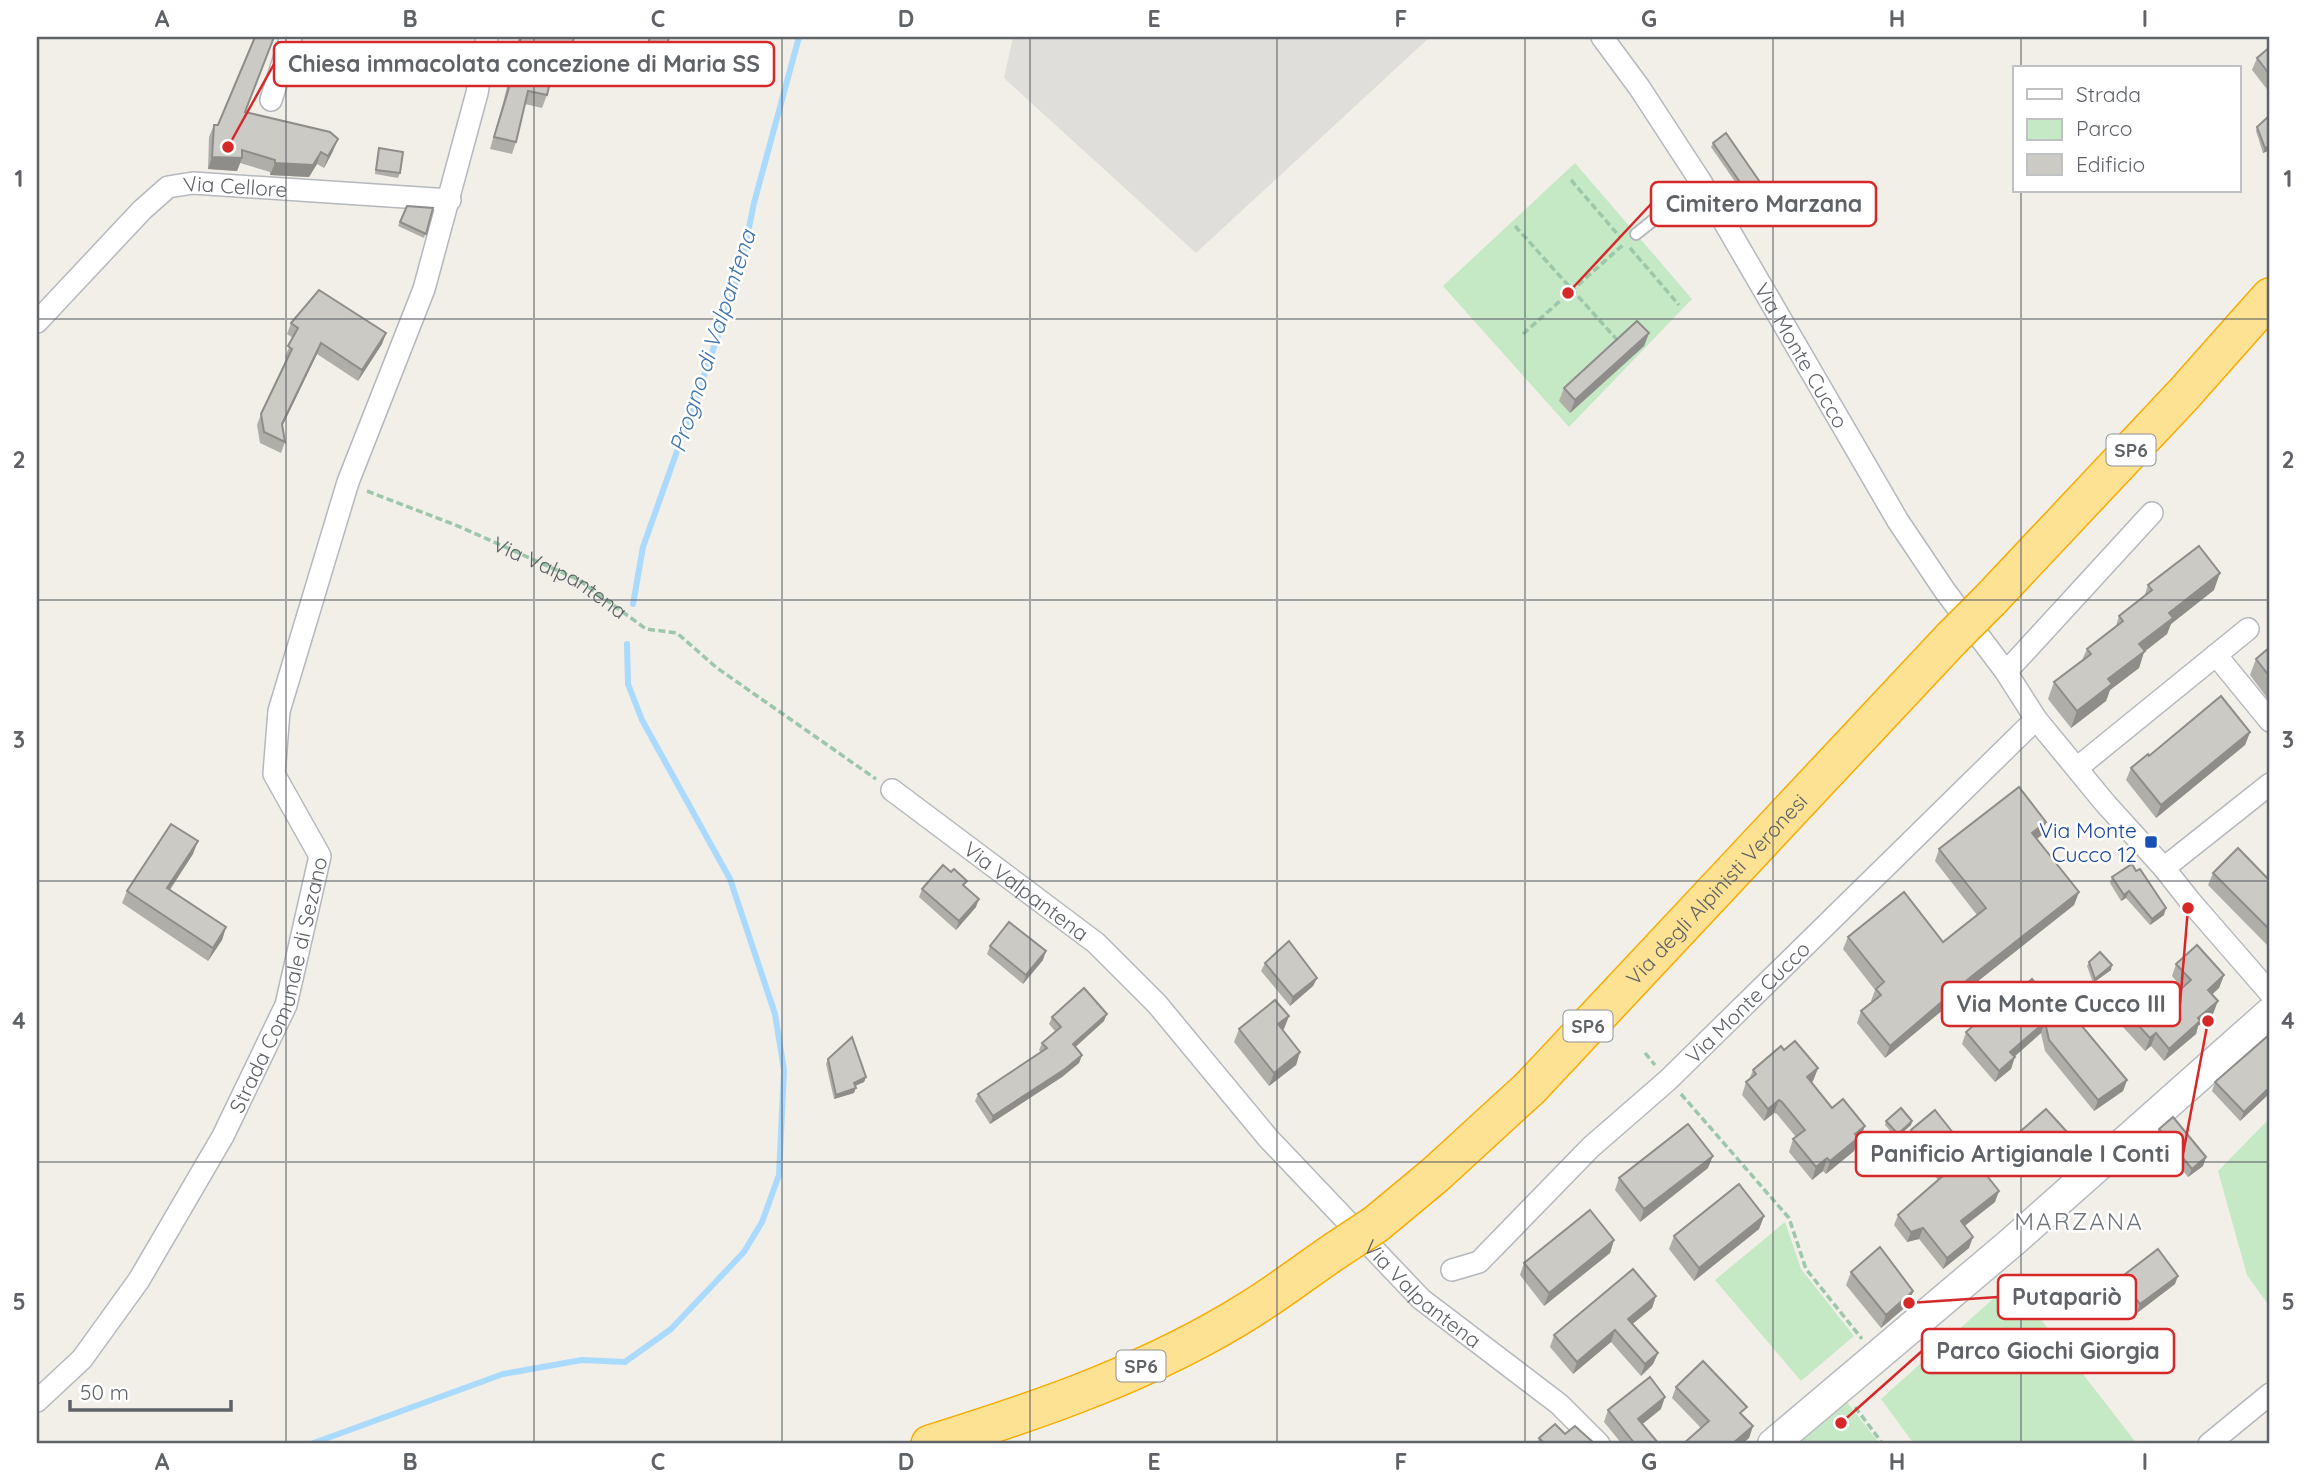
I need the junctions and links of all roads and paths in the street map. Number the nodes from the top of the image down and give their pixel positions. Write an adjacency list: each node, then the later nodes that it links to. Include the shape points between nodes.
1 (291, 37): 4 (street)
2 (487, 37): 6 (street)
3 (1602, 37): 5 (street, Via Monte Cucco)
4 (271, 100)
5 (1701, 182): 8 (lane); 18 (street, Via Monte Cucco, via 1898,521)
6 (450, 200): 11 (street, Via Cellore, via 193,183 168,187); 14 (street, via 424,289)
7 (1515, 226): 9 (path)
8 (1636, 234): 9 (path)
9 (1572, 290): 12 (path); 13 (path)
10 (2270, 297): 34 (highway, Via degli Alpinisti Veronesi / SP6, bridge, via 2183,395 1530,1087 1435,1175 1376,1224 1250,1309 1190,1343 1055,1402)
11 (37, 323)
12 (1523, 334)
13 (1621, 344)
14 (348, 482): 23 (path, Via Valpantena, via 579,580 646,629 677,634 717,668); 33 (street, Strada Comunale di Sezano, via 279,711 274,774 320,856 286,1006 223,1136 139,1280 82,1359)
15 (2152, 513): 18 (street)
16 (2248, 629): 17 (street)
17 (2216, 655): 20 (street); 21 (street)
18 (2006, 672): 19 (street, Via Monte Cucco)
19 (2036, 719): 21 (street, Via Monte Cucco); 28 (street, Via Monte Cucco)
20 (2270, 720)
21 (2077, 768): 24 (street, Via Monte Cucco)
22 (2270, 783): 24 (street)
23 (892, 790): 35 (street, Via Valpantena, via 1096,943 1157,1004 1277,1148 1421,1299 1559,1404)
24 (2164, 868): 25 (street, Via Monte Cucco)
25 (2270, 993)
26 (2270, 1013): 30 (street)
27 (1645, 1053): 28 (path)
28 (1668, 1080): 29 (street, Via Monte Cucco, via 1591,1147 1479,1262); 30 (path, via 1788,1218 1806,1269)
29 (1452, 1270)
30 (1877, 1357): 31 (street)
31 (1841, 1387): 36 (street); 37 (path)
32 (2270, 1394): 38 (street)
33 (37, 1401)
34 (930, 1444)
35 (1599, 1444)
36 (1773, 1444)
37 (1883, 1444)
38 (2209, 1444)

